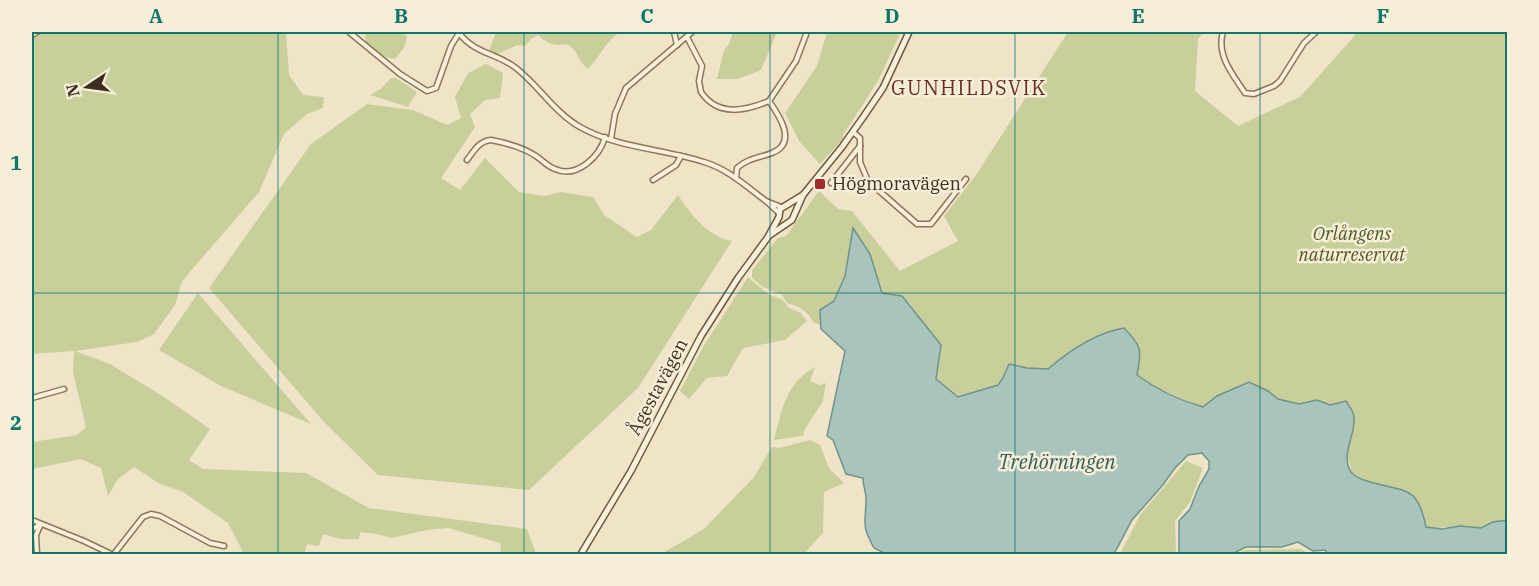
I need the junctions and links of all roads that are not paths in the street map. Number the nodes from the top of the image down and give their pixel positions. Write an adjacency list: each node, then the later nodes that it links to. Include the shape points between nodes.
1 (37, 32): 10 (street)
2 (349, 32): 3 (street, via 427,91 436,88)
3 (459, 32): 15 (street, via 473,47 516,68 580,126)
4 (674, 32): 12 (street)
5 (692, 32): 11 (street)
6 (807, 32): 13 (street, via 796,61)
7 (909, 32): 14 (main road, Ågestavägen, via 883,88)
8 (1223, 32): 9 (street, via 1220,41 1228,68 1245,93 1254,94 1280,81 1304,43)
9 (1316, 32)
10 (32, 35)
11 (687, 37): 12 (street); 13 (street, via 702,66 701,92 710,103 735,111)
12 (677, 45): 16 (street, via 626,88 615,114)
13 (769, 101): 20 (street, via 785,127 784,139 775,152 744,162 737,168)
14 (853, 132): 17 (street); 24 (main road, Ågestavägen)
15 (605, 137): 16 (street); 19 (street, via 596,156 574,169 555,170 526,150 492,140 477,146)
16 (611, 139): 18 (street)
17 (861, 145): 21 (street, via 862,168 868,181 916,224 931,224); 23 (street)
18 (681, 156): 20 (street, via 712,165); 22 (street, via 676,165)
19 (467, 160)
20 (736, 178): 25 (street)
21 (966, 179)
22 (653, 180)
23 (831, 183)
24 (803, 195): 25 (main road, Ågestavägen); 26 (main road, Ågestavägen)
25 (781, 211): 26 (main road, via 793,208); 27 (main road, via 783,222); 28 (main road, Ågestavägen)
26 (795, 212): 27 (main road, Ågestavägen)
27 (787, 222): 28 (main road, Ågestavägen)
28 (768, 237): 37 (main road, Ågestavägen, via 701,336 631,471)
29 (64, 389): 30 (street)
30 (32, 398)
31 (32, 520): 32 (street)
32 (41, 524): 33 (street); 35 (street); 36 (street)
33 (32, 530)
34 (224, 546): 36 (street, via 151,514 143,517)
35 (37, 555)
36 (113, 555)
37 (581, 555)

